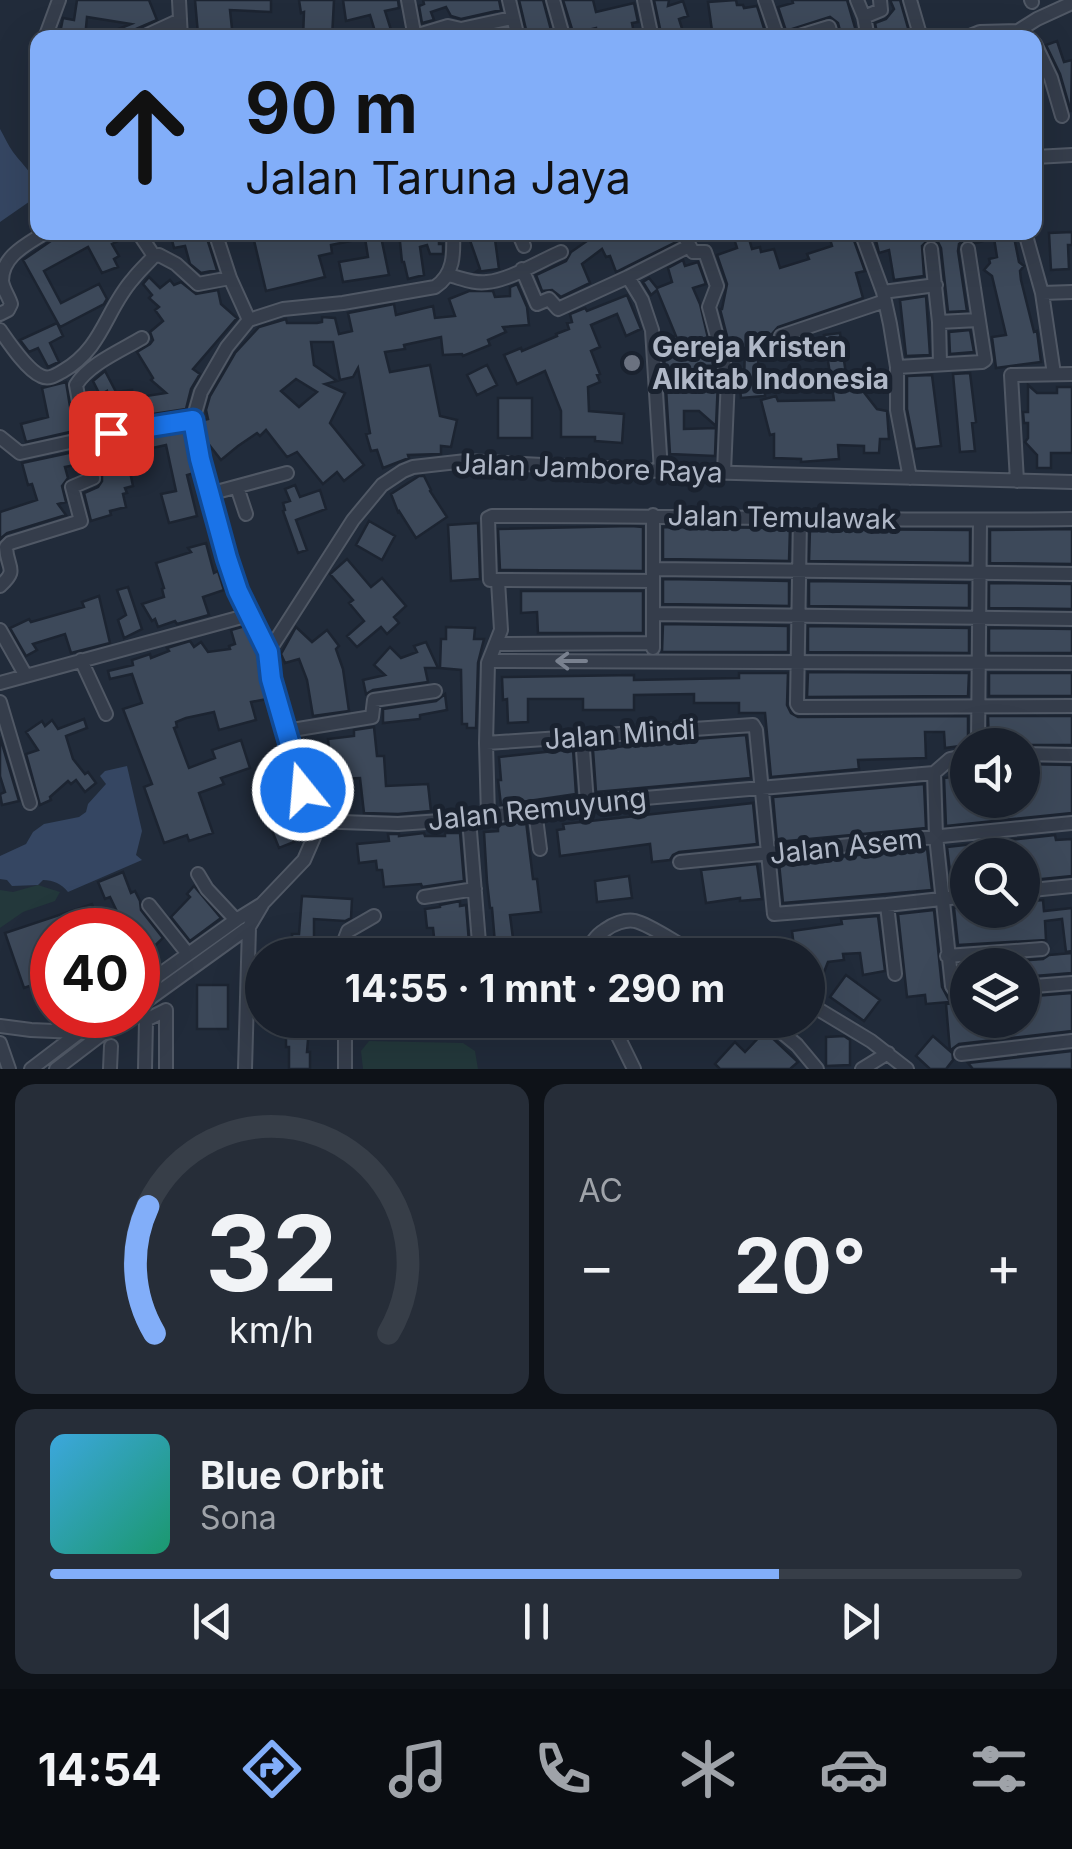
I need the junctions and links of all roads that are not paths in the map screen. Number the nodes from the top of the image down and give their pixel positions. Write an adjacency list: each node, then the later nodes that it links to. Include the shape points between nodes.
1 (60, 0): 15 (street)
2 (179, 0): 14 (street)
3 (408, 0): 18 (street)
4 (509, 0): 13 (street)
5 (553, 0): 21 (street)
6 (644, 0): 22 (street)
7 (765, 0): 23 (street)
8 (857, 0): 12 (street)
9 (880, 0): 12 (street, via 882,9)
10 (910, 0): 25 (street)
11 (1072, 2): 26 (street, via 1037,19)
12 (864, 16): 24 (street)
13 (512, 18): 19 (street); 20 (street)
14 (180, 20): 16 (street); 17 (street)
15 (48, 30)
16 (159, 30)
17 (181, 30)
18 (414, 30)
19 (436, 30)
20 (516, 30)
21 (561, 30)
22 (650, 30)
23 (775, 30)
24 (867, 30)
25 (919, 30)
26 (1031, 30)
27 (1042, 59): 28 (street)
28 (1051, 78): 29 (street); 30 (street)
29 (1042, 81)
30 (1062, 116)
31 (1072, 155): 32 (street)
32 (1042, 157)
33 (34, 240): 55 (street, via 8,260 2,281 11,304)
34 (143, 240): 46 (street)
35 (218, 240): 50 (street)
36 (457, 240): 48 (street)
37 (521, 240): 41 (street)
38 (686, 240): 42 (street)
39 (864, 240): 54 (street)
40 (1027, 240): 53 (street)
41 (524, 246)
42 (689, 246): 49 (street); 73 (street, via 694,253 705,251 717,286 709,308 728,378)
43 (931, 249): 51 (street)
44 (968, 250): 57 (street)
45 (561, 252): 47 (street)
46 (154, 256): 50 (street, via 199,284); 59 (street, via 84,355 52,377 32,370)
47 (522, 269): 48 (street, via 488,282); 49 (street, via 537,304 548,300 556,308)
48 (448, 275): 56 (street, via 435,287)
49 (628, 277): 71 (street, via 652,330)
50 (230, 278): 56 (street)
51 (936, 285): 54 (street); 58 (street)
52 (1072, 292): 53 (street)
53 (1042, 293): 64 (street)
54 (884, 297): 60 (street); 63 (street)
55 (0, 314)
56 (249, 320): 66 (street, via 202,392)
57 (978, 320): 58 (street); 62 (street, via 984,361)
58 (939, 322): 62 (street)
59 (0, 330)
60 (780, 336)
61 (142, 338): 68 (street, via 77,382)
62 (940, 363): 63 (street)
63 (896, 366): 74 (street)
64 (1054, 374): 65 (street); 75 (street, via 1012,376)
65 (1072, 374)
66 (193, 420): 68 (street); 78 (street)
67 (0, 438): 69 (street)
68 (88, 438): 69 (street); 89 (street, via 93,478 72,488 81,521 10,543 12,572)
69 (20, 453): 70 (street)
70 (0, 459)
71 (660, 470): 73 (street, Jalan Jambore Raya); 98 (street, Jalan Jambore Raya, via 466,461 413,466 382,485 352,520)
72 (287, 472): 77 (street)
73 (724, 472): 74 (street, Jalan Jambore Raya)
74 (910, 478): 75 (street, Jalan Jambore Raya)
75 (1017, 482): 76 (street, Jalan Jambore Raya)
76 (1072, 482)
77 (237, 486): 78 (street); 79 (street)
78 (210, 494): 91 (street)
79 (246, 514)
80 (653, 515): 81 (street, Jalan Temulawak); 87 (street); 88 (street, Jalan Temulawak, via 492,516 488,577)
81 (800, 518): 83 (street, Jalan Temulawak); 84 (street)
82 (1072, 519): 83 (street, Jalan Temulawak)
83 (980, 522): 85 (street)
84 (799, 570): 85 (street); 87 (street); 92 (street)
85 (980, 574): 86 (street); 93 (street)
86 (1072, 574)
87 (653, 575): 88 (street); 90 (street)
88 (498, 580): 97 (street)
89 (0, 586)
90 (653, 614): 92 (street); 96 (street)
91 (249, 615): 98 (street); 99 (street)
92 (798, 615): 93 (street); 102 (street)
93 (979, 618): 94 (street); 103 (street)
94 (1072, 619)
95 (0, 630): 105 (street)
96 (653, 643): 97 (street); 101 (street)
97 (496, 644): 100 (street)
98 (268, 652): 113 (street)
99 (80, 660): 105 (street); 111 (street)
100 (490, 661): 101 (street, one-way to 100); 115 (street)
101 (654, 661): 102 (street)
102 (797, 662): 103 (street); 110 (street, via 801,708)
103 (980, 663): 104 (street); 110 (street)
104 (1072, 663)
105 (26, 676): 106 (street)
106 (0, 683)
107 (435, 691): 113 (street, via 374,700 372,717)
108 (0, 702): 121 (street)
109 (1072, 706): 110 (street)
110 (979, 707): 112 (street)
111 (106, 714)
112 (978, 728)
113 (286, 731): 126 (street)
114 (582, 737): 115 (street, Jalan Mindi); 120 (street, Jalan Mindi, via 754,726); 122 (street)
115 (486, 743): 124 (street)
116 (1040, 755): 117 (street)
117 (1072, 756)
118 (950, 760): 119 (street)
119 (934, 773): 120 (street, Jalan Remuyung); 128 (street)
120 (760, 787): 122 (street, Jalan Remuyung); 130 (street)
121 (30, 802)
122 (587, 803): 123 (street, Jalan Remuyung)
123 (535, 810): 124 (street, Jalan Remuyung); 129 (street)
124 (488, 816): 125 (street, Jalan Remuyung)
125 (469, 818): 126 (street, Jalan Remuyung); 134 (street)
126 (313, 821): 142 (street, via 304,860)
127 (1072, 823): 128 (street, Jalan Asem)
128 (936, 836): 130 (street, Jalan Asem); 137 (street)
129 (540, 849)
130 (767, 854): 131 (street, Jalan Asem); 140 (street, via 774,914)
131 (680, 862)
132 (198, 874): 142 (street)
133 (1072, 886): 135 (street)
134 (475, 889): 136 (street); 144 (street)
135 (1040, 889)
136 (424, 897)
137 (944, 898): 138 (street); 140 (street); 149 (street)
138 (950, 898)
139 (149, 905): 148 (street)
140 (887, 906): 152 (street)
141 (374, 916): 143 (street)
142 (242, 923): 148 (street); 155 (street); 177 (street)
143 (345, 938)
144 (479, 938)
145 (596, 938): 146 (street, via 628,921)
146 (668, 938)
147 (1042, 949): 149 (street)
148 (188, 954): 151 (street)
149 (948, 956): 150 (street)
150 (950, 971)
151 (160, 974)
152 (895, 974)
153 (1072, 983): 154 (street)
154 (1040, 986)
155 (160, 989)
156 (825, 1013): 168 (street)
157 (0, 1026): 158 (street)
158 (30, 1030)
159 (38, 1038): 170 (street)
160 (71, 1038): 170 (street)
161 (97, 1038): 173 (street)
162 (345, 1038): 178 (street)
163 (619, 1038): 179 (street)
164 (789, 1038): 180 (street)
165 (1072, 1041): 169 (street)
166 (0, 1043): 171 (street)
167 (111, 1046): 174 (street)
168 (888, 1053): 181 (street); 182 (street)
169 (961, 1054)
170 (44, 1063): 172 (street)
171 (9, 1069)
172 (32, 1069)
173 (56, 1069)
174 (110, 1069)
175 (145, 1069): 176 (street, via 146,1020 166,1010)
176 (166, 1069)
177 (246, 1069)
178 (345, 1069)
179 (634, 1069)
180 (817, 1069)
181 (862, 1069)
182 (908, 1069)

